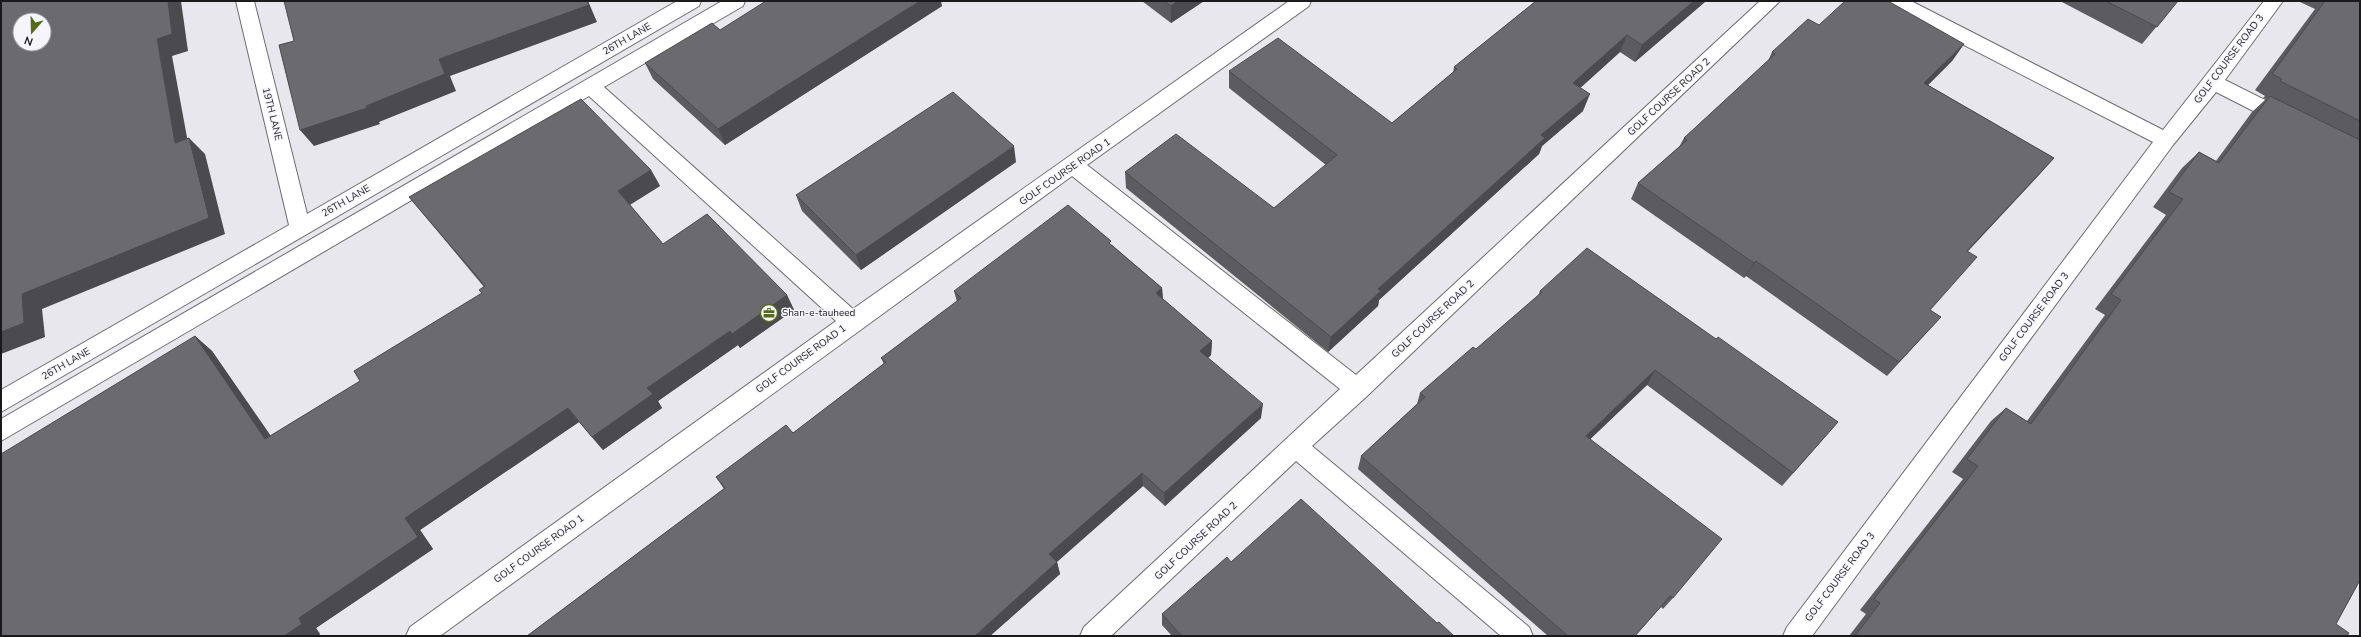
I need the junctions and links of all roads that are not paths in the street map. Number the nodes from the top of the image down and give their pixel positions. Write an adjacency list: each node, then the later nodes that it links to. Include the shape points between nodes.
1 (245, 1): 13 (street, 19TH LANE)
2 (736, 1): 9 (street)
3 (1302, 1): 12 (street, GOLF COURSE ROAD 1)
4 (1771, 1): 15 (street, GOLF COURSE ROAD 2)
5 (1895, 1): 11 (street)
6 (2274, 1): 8 (street, GOLF COURSE ROAD 3)
7 (680, 4): 13 (street, 26TH LANE)
8 (2213, 82): 10 (street); 11 (street, GOLF COURSE ROAD 3)
9 (590, 86): 14 (street); 17 (street)
10 (2304, 128)
11 (2166, 140): 22 (street, GOLF COURSE ROAD 3)
12 (1073, 166): 14 (street, GOLF COURSE ROAD 1); 15 (street)
13 (300, 227): 16 (street, 26TH LANE)
14 (852, 322): 19 (street, GOLF COURSE ROAD 1)
15 (1358, 390): 18 (street, GOLF COURSE ROAD 2)
16 (1, 402)
17 (1, 431)
18 (1297, 447): 20 (street, GOLF COURSE ROAD 2); 21 (street)
19 (419, 636)
20 (1093, 636)
21 (1520, 636)
22 (1796, 636)

